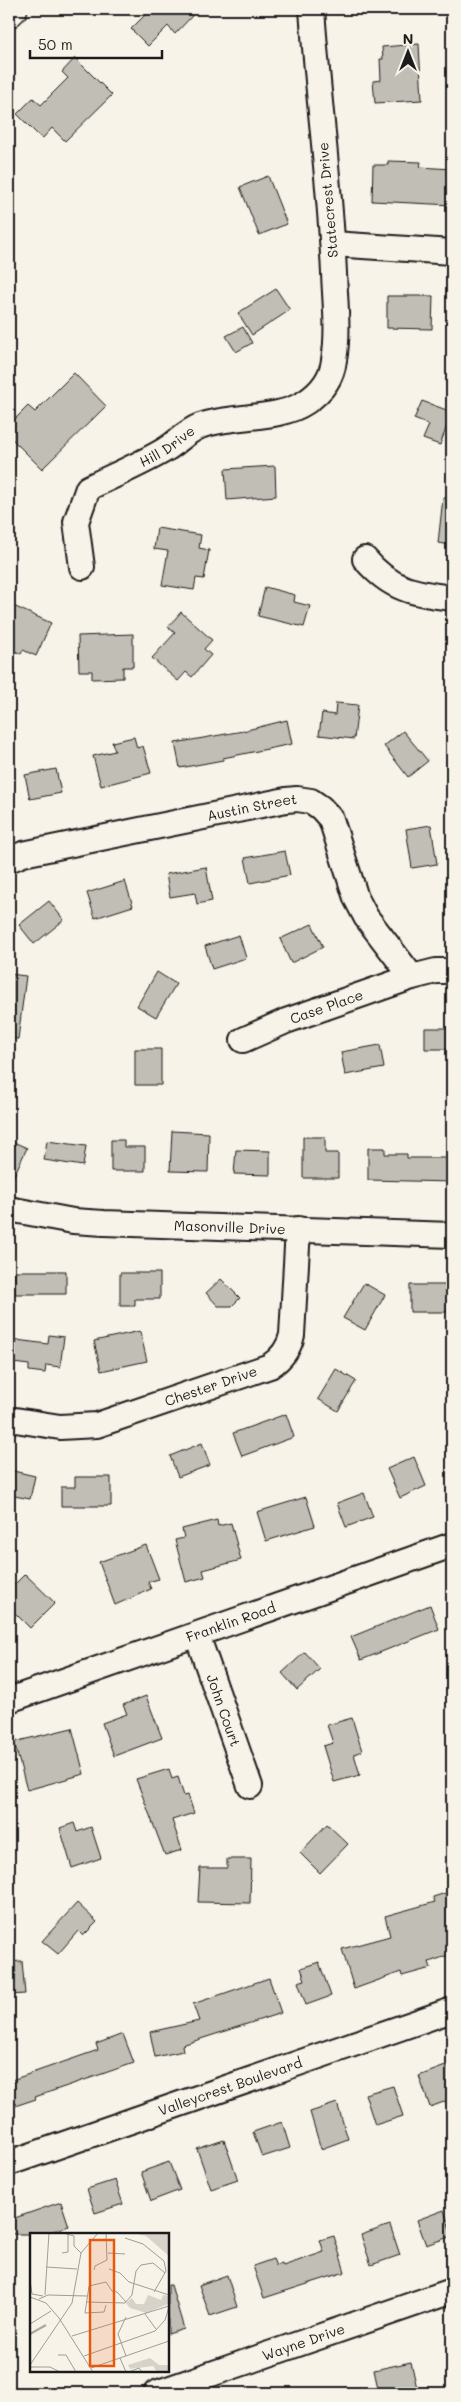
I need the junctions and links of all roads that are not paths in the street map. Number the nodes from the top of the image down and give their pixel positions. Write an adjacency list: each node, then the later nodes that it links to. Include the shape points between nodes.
1 (13, 9): 3 (main road)
2 (312, 9): 4 (street, Statecrest Drive)
3 (9, 13)
4 (332, 244): 5 (street); 6 (street, Statecrest Drive, via 335,359)
5 (452, 252)
6 (323, 388): 8 (street, Hill Drive, via 305,404 285,411 218,420 199,426 179,437 165,450 88,488 76,522)
7 (365, 559): 9 (street, via 389,582 406,591)
8 (82, 567)
9 (452, 598)
10 (9, 860): 12 (street, Austin Street, via 23,854 286,800 310,801 331,819 356,898 366,917)
11 (452, 971): 12 (street)
12 (412, 977): 13 (street, Case Place, via 286,1021)
13 (243, 1040)
14 (9, 1208): 15 (street, Masonville Drive, via 90,1222)
15 (298, 1229): 16 (street, Masonville Drive); 17 (street, Chester Drive, via 292,1336 280,1359 270,1366 97,1424 60,1427)
16 (452, 1234)
17 (9, 1419)
18 (452, 1545): 19 (street, Franklin Road)
19 (197, 1635): 20 (street, Franklin Road); 21 (street, John Court)
20 (9, 1700)
21 (250, 1786)
22 (452, 2010): 23 (street, Valleycrest Boulevard)
23 (9, 2163)
24 (452, 2291): 25 (street, Wayne Drive)
25 (156, 2393)

